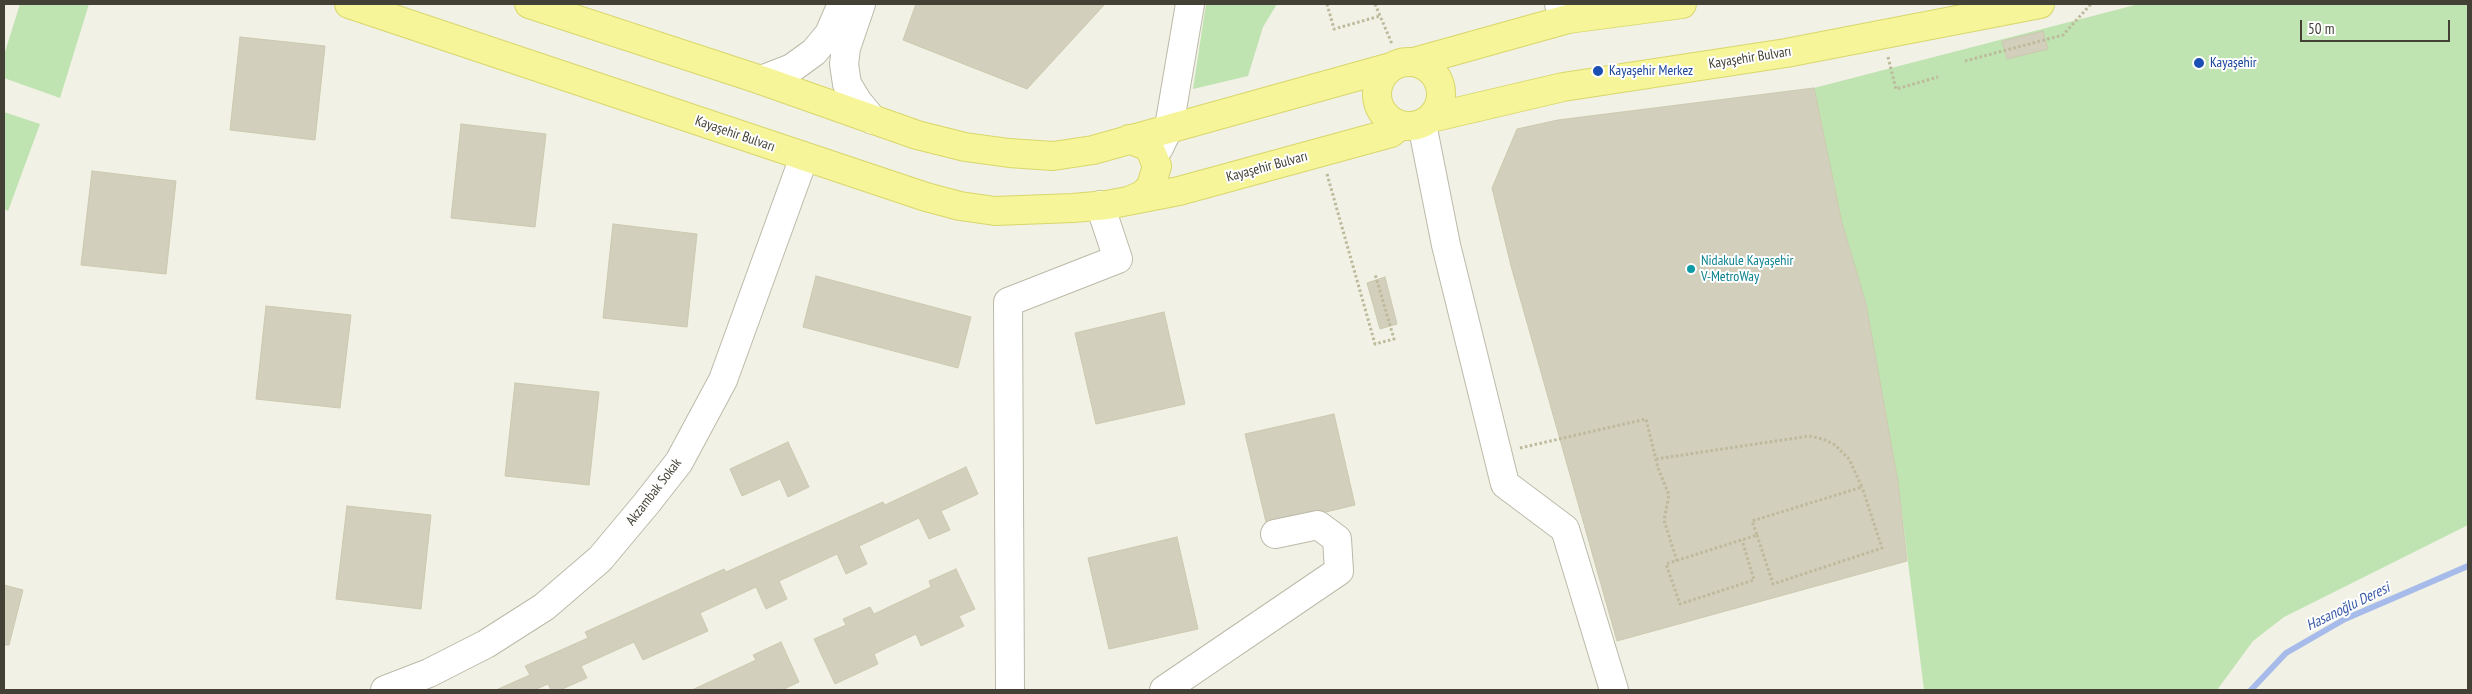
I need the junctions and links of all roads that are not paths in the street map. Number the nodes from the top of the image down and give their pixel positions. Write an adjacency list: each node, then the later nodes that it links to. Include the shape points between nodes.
1 (349, 4): 16 (main road, Kayaşehir Bulvarı)
2 (529, 4): 10 (main road)
3 (842, 4): 10 (street, via 829,34 814,52 792,68)
4 (860, 4): 11 (street, via 844,64 847,84)
5 (1190, 4): 13 (street)
6 (1682, 4): 8 (main road)
7 (2040, 4): 12 (main road, Kayaşehir Bulvarı, via 1786,53 1563,87)
8 (1563, 12): 9 (main road)
9 (1402, 65): 12 (main road, via 1432,72 1441,90 1439,105); 12 (main road, via 1379,81 1378,103 1390,121); 13 (main road)
10 (762, 80): 11 (main road)
11 (873, 120): 14 (main road, via 948,143 1009,153 1053,156 1093,150)
12 (1418, 123): 17 (main road, Kayaşehir Bulvarı, via 1180,191); 23 (street, via 1505,484 1564,529)
13 (1169, 128): 14 (main road); 15 (street)
14 (1129, 139): 15 (main road, via 1149,147)
15 (1155, 156): 17 (main road, Kayaşehir Bulvarı, via 1157,166 1152,186)
16 (804, 157): 18 (main road, Kayaşehir Bulvarı, via 960,206 1015,210); 20 (street, Akzambak Sokak, via 723,380 679,462 652,497 600,559 544,607 486,644 429,673)
17 (1130, 200): 18 (main road, Kayaşehir Bulvarı)
18 (1100, 205): 21 (street, via 1118,259 1008,302)
19 (1275, 534): 22 (street, via 1318,525 1337,539 1339,571)
20 (385, 690)
21 (1010, 690)
22 (1164, 690)
23 (1614, 690)

